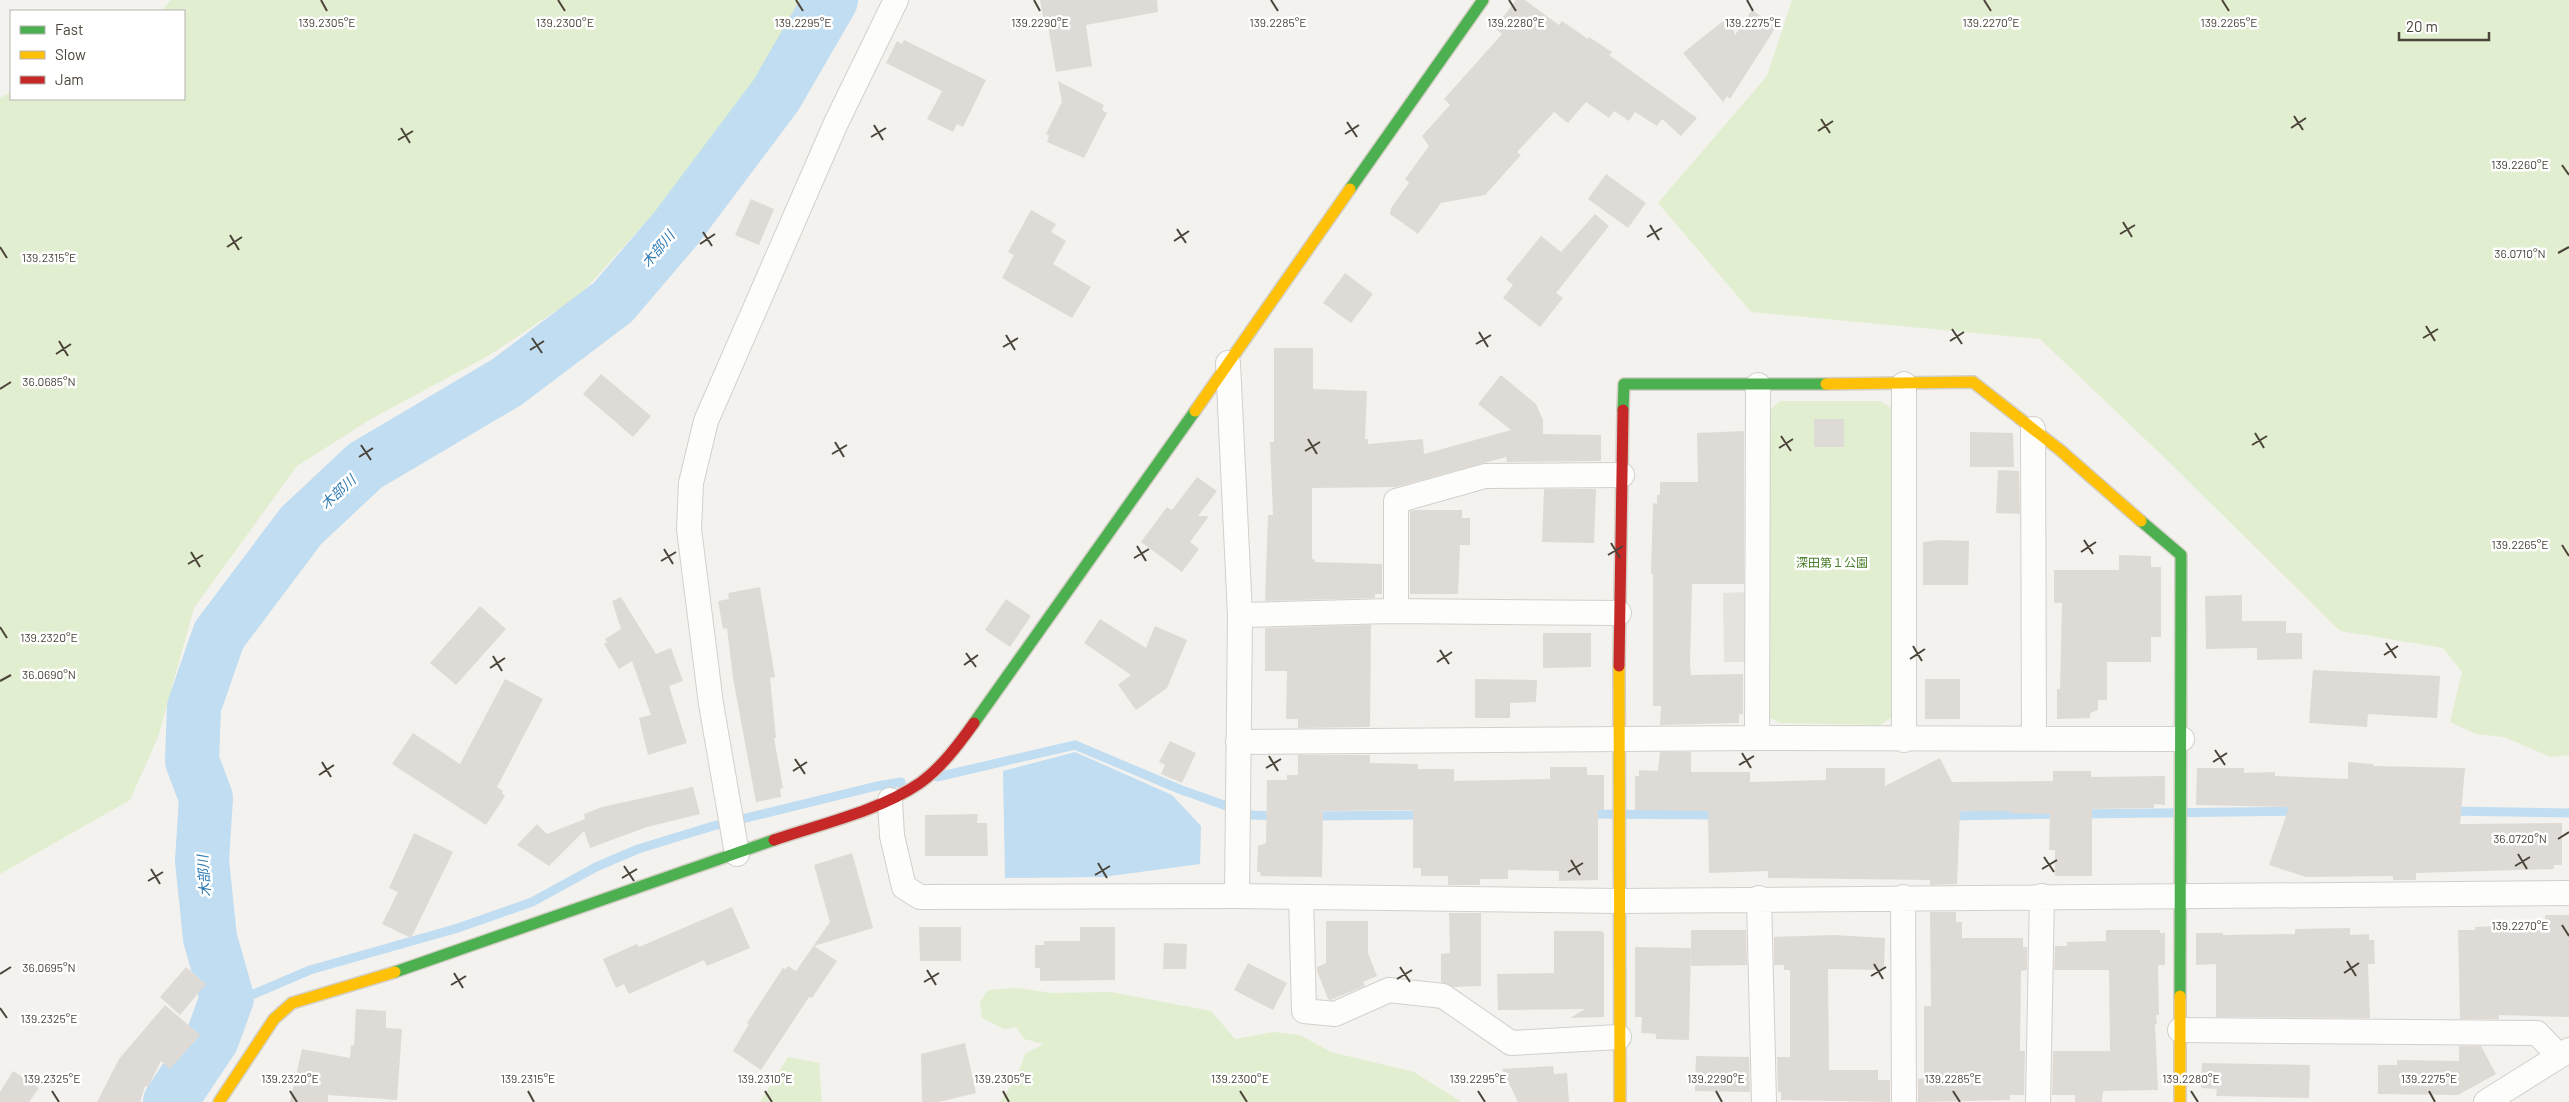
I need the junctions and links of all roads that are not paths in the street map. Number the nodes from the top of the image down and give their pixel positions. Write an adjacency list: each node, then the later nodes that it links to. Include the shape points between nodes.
1 (896, 0): 18 (street, via 836,123 706,421 691,483 689,529 711,704)
2 (1482, 0): 3 (street)
3 (1228, 363): 10 (street); 17 (street, via 956,748 921,782)
4 (1904, 384): 5 (street); 6 (street, via 1973,382); 14 (street)
5 (1758, 385): 7 (street, via 1624,384); 11 (street)
6 (2034, 429): 12 (street); 15 (street, via 2182,555)
7 (1622, 475): 8 (street, via 1485,476 1396,501); 9 (street)
8 (1396, 611): 9 (street); 10 (street)
9 (1619, 613): 13 (street)
10 (1240, 615): 16 (street)
11 (1757, 738): 13 (street); 14 (street)
12 (2034, 738): 14 (street); 15 (street)
13 (1619, 739): 16 (street); 26 (street)
14 (1904, 740)
15 (2182, 740): 20 (street)
16 (1238, 742): 21 (street)
17 (890, 800): 18 (street); 21 (street, via 892,836 904,888 920,897)
18 (736, 854): 30 (street, via 398,971 292,1003 274,1019)
19 (2569, 893): 20 (street)
20 (2182, 895): 23 (street); 27 (street)
21 (1237, 896): 22 (street)
22 (1301, 896): 26 (street); 28 (street, via 1304,1011 1335,1014 1389,990 1444,996 1511,1043)
23 (2042, 896): 24 (street); 34 (street)
24 (1903, 897): 25 (street); 33 (street)
25 (1759, 898): 26 (street); 32 (street)
26 (1618, 901): 28 (street)
27 (2180, 1030): 29 (street, via 2538,1033); 35 (street)
28 (1619, 1037): 31 (street)
29 (2564, 1053): 36 (street)
30 (219, 1102)
31 (1620, 1102)
32 (1764, 1102)
33 (1904, 1102)
34 (2038, 1102)
35 (2180, 1102)
36 (2486, 1102)

